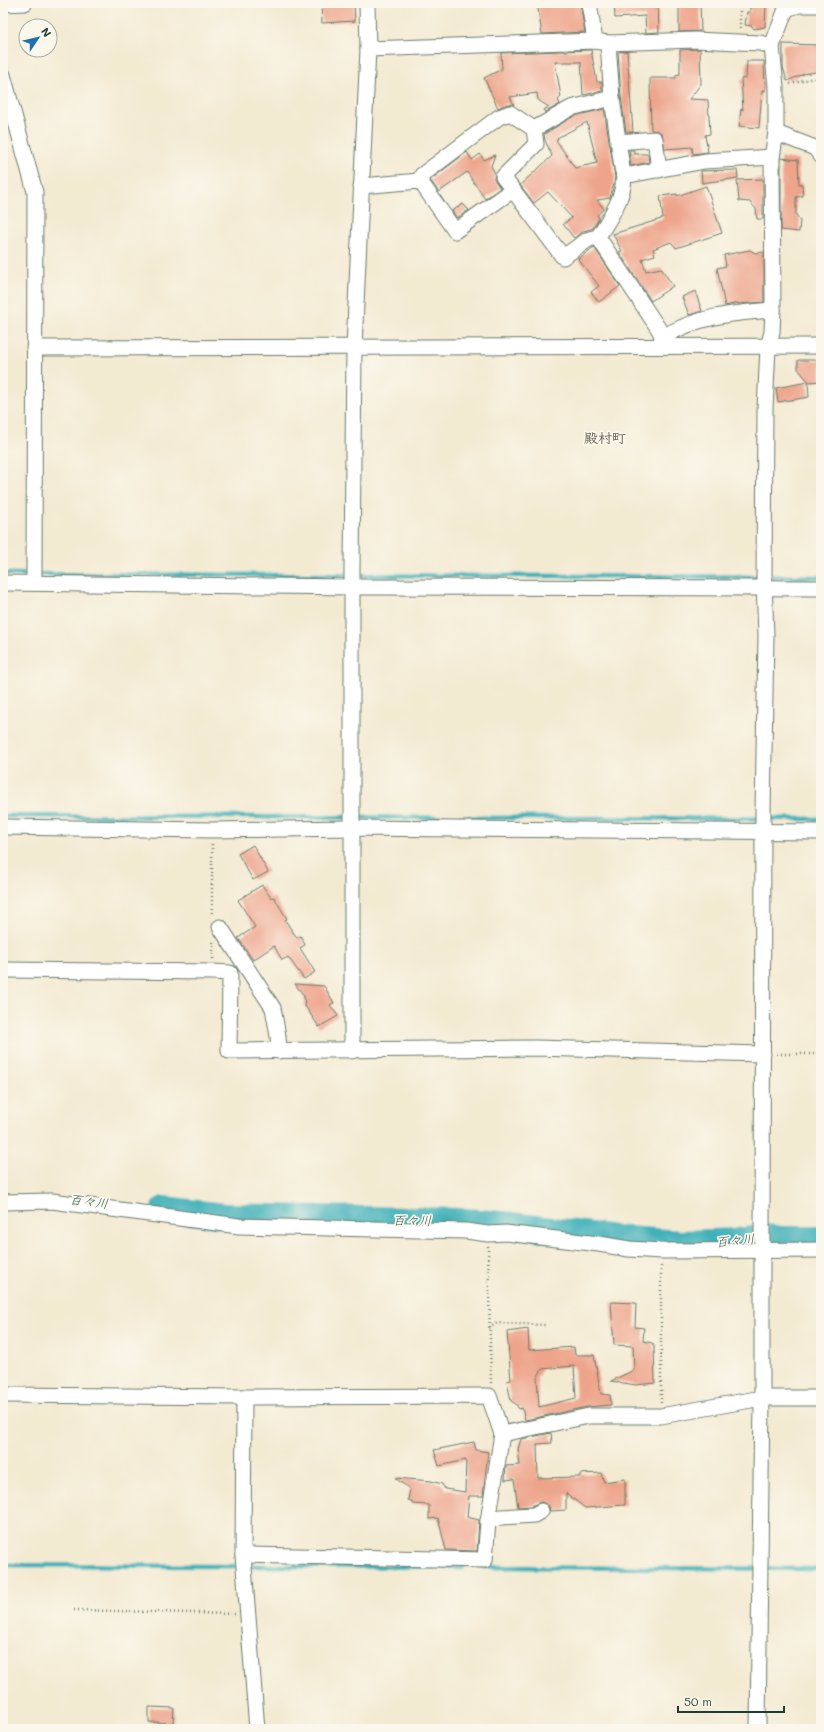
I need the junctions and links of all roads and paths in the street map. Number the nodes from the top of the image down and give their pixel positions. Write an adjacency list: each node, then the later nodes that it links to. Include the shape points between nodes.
1 (25, 3): 5 (street)
2 (368, 3): 11 (street)
3 (589, 3): 8 (street)
4 (740, 3): 9 (path)
5 (3, 4)
6 (821, 5): 7 (street)
7 (786, 6): 10 (street)
8 (601, 42): 9 (street); 11 (street); 15 (street)
9 (740, 42): 10 (street)
10 (772, 46): 14 (street)
11 (368, 49): 24 (street)
12 (3, 74): 32 (street, via 35,192)
13 (821, 76): 14 (path)
14 (776, 87): 17 (street)
15 (612, 98): 16 (street, via 571,108); 18 (street)
16 (534, 129): 23 (street, via 510,113 499,117 422,175); 25 (street, via 536,144 503,177)
17 (776, 133): 19 (street, via 815,148); 20 (street)
18 (618, 142): 21 (street, via 655,139); 22 (street)
19 (821, 156)
20 (772, 157): 21 (street, via 705,161); 27 (street)
21 (659, 170): 22 (street)
22 (624, 176): 26 (street, via 616,210)
23 (420, 181): 24 (street); 25 (street, via 455,231)
24 (361, 186): 30 (street)
25 (513, 190): 26 (street, via 563,257 589,239)
26 (598, 237): 28 (street, via 660,331)
27 (773, 310): 28 (street, via 710,318 684,326); 31 (street)
28 (662, 342): 30 (street); 31 (street)
29 (821, 346): 31 (street)
30 (354, 347): 32 (street); 34 (street)
31 (768, 347): 35 (street)
32 (34, 348): 33 (street)
33 (34, 577): 34 (street); 36 (street)
34 (352, 579): 35 (street); 38 (street)
35 (764, 580): 37 (street); 39 (street, via 766,635)
36 (3, 583)
37 (821, 588)
38 (352, 821): 39 (street); 41 (street); 50 (street)
39 (763, 823): 42 (street); 51 (street)
40 (3, 827): 41 (street)
41 (212, 830): 43 (path)
42 (821, 832)
43 (216, 922): 45 (street)
44 (212, 940): 47 (path)
45 (247, 968): 48 (street); 49 (street, via 273,1008)
46 (3, 970): 47 (street)
47 (212, 972): 48 (street)
48 (230, 973): 49 (street, via 229,1051)
49 (279, 1051): 50 (street)
50 (352, 1051): 51 (street, via 535,1048)
51 (763, 1054): 52 (path); 55 (street)
52 (821, 1054)
53 (3, 1202): 54 (street, via 52,1201 239,1226 466,1231)
54 (488, 1234): 57 (street, via 506,1233); 59 (path)
55 (762, 1248): 56 (street); 57 (street); 63 (street)
56 (821, 1250)
57 (662, 1251): 65 (path)
58 (545, 1325): 59 (path, via 497,1323)
59 (489, 1328): 61 (path)
60 (3, 1395): 62 (street)
61 (489, 1396): 62 (street); 66 (street)
62 (244, 1397): 69 (street)
63 (762, 1398): 64 (street); 65 (street); 73 (street)
64 (821, 1398)
65 (660, 1416): 66 (street, via 589,1416)
66 (502, 1434): 68 (street)
67 (541, 1511): 68 (street, via 534,1515 501,1517)
68 (488, 1521): 69 (street, via 485,1560)
69 (243, 1556): 71 (street)
70 (74, 1610): 71 (path)
71 (247, 1614): 72 (street)
72 (257, 1729)
73 (758, 1729)

